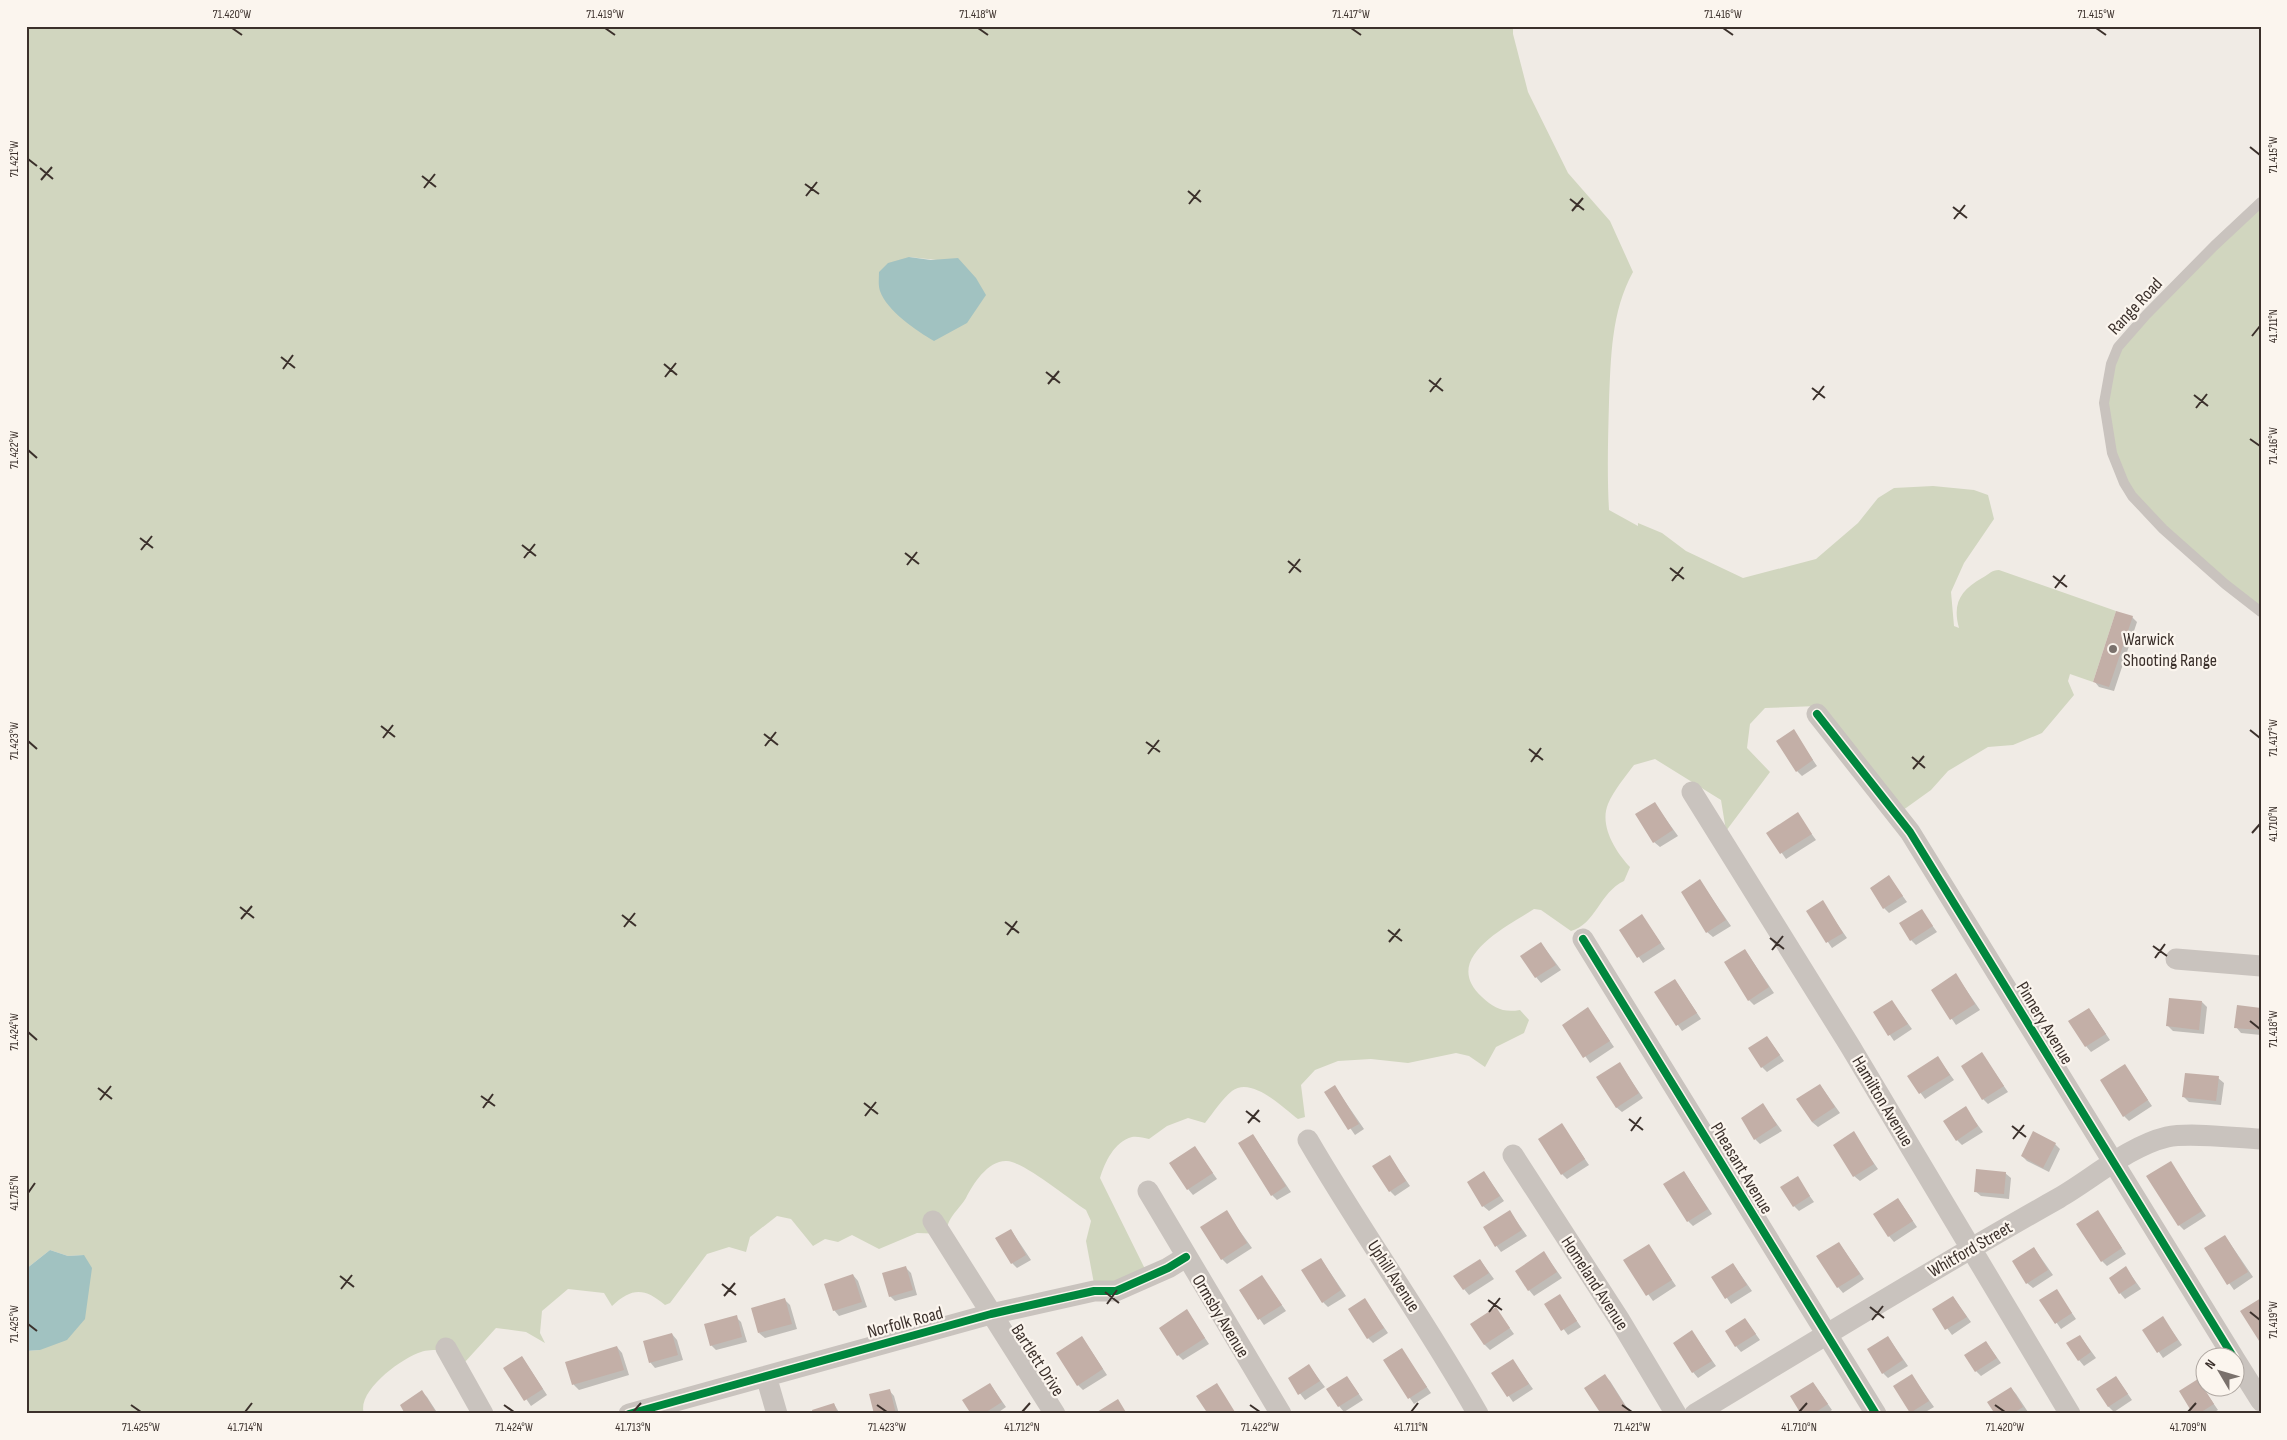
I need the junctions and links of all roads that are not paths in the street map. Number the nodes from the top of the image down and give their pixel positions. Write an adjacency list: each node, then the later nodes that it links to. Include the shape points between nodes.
1 (2261, 202): 2 (lane, Range Road, via 2214,246 2118,347 2111,364 2104,403 2112,454 2132,496 2169,534)
2 (2261, 612)
3 (1817, 714): 11 (street, Pinnery Avenue, via 1910,832)
4 (1692, 792): 14 (street, Hamilton Avenue, via 1850,1046)
5 (1584, 939): 17 (street, Pheasant Avenue)
6 (2176, 959): 7 (street)
7 (2261, 966)
8 (2261, 1139): 11 (street, Whitford Street, via 2168,1137 2140,1147)
9 (1308, 1140): 28 (street, Uphill Avenue, via 1445,1356)
10 (1513, 1154): 29 (street, Homeland Avenue)
11 (2114, 1164): 14 (street, Whitford Street); 19 (street, Pinnery Avenue)
12 (1148, 1191): 15 (street, Ormsby Avenue)
13 (933, 1221): 16 (street, Bartlett Drive)
14 (1970, 1248): 17 (street, Whitford Street); 32 (street, Hamilton Avenue)
15 (1186, 1257): 16 (street, Norfolk Road, via 1116,1291 1094,1291); 27 (street, Ormsby Avenue)
16 (991, 1314): 21 (street, Norfolk Road); 26 (street, Bartlett Drive)
17 (1827, 1335): 30 (street, Whitford Street); 31 (street, Pheasant Avenue)
18 (446, 1348): 23 (street)
19 (2228, 1348)
20 (2244, 1374): 22 (street, Pinnery Avenue)
21 (766, 1376): 24 (street, Norfolk Road); 25 (street)
22 (2261, 1402)
23 (483, 1414)
24 (629, 1414)
25 (777, 1414)
26 (1055, 1414)
27 (1281, 1414)
28 (1478, 1414)
29 (1676, 1414)
30 (1695, 1414)
31 (1876, 1414)
32 (2070, 1414)

